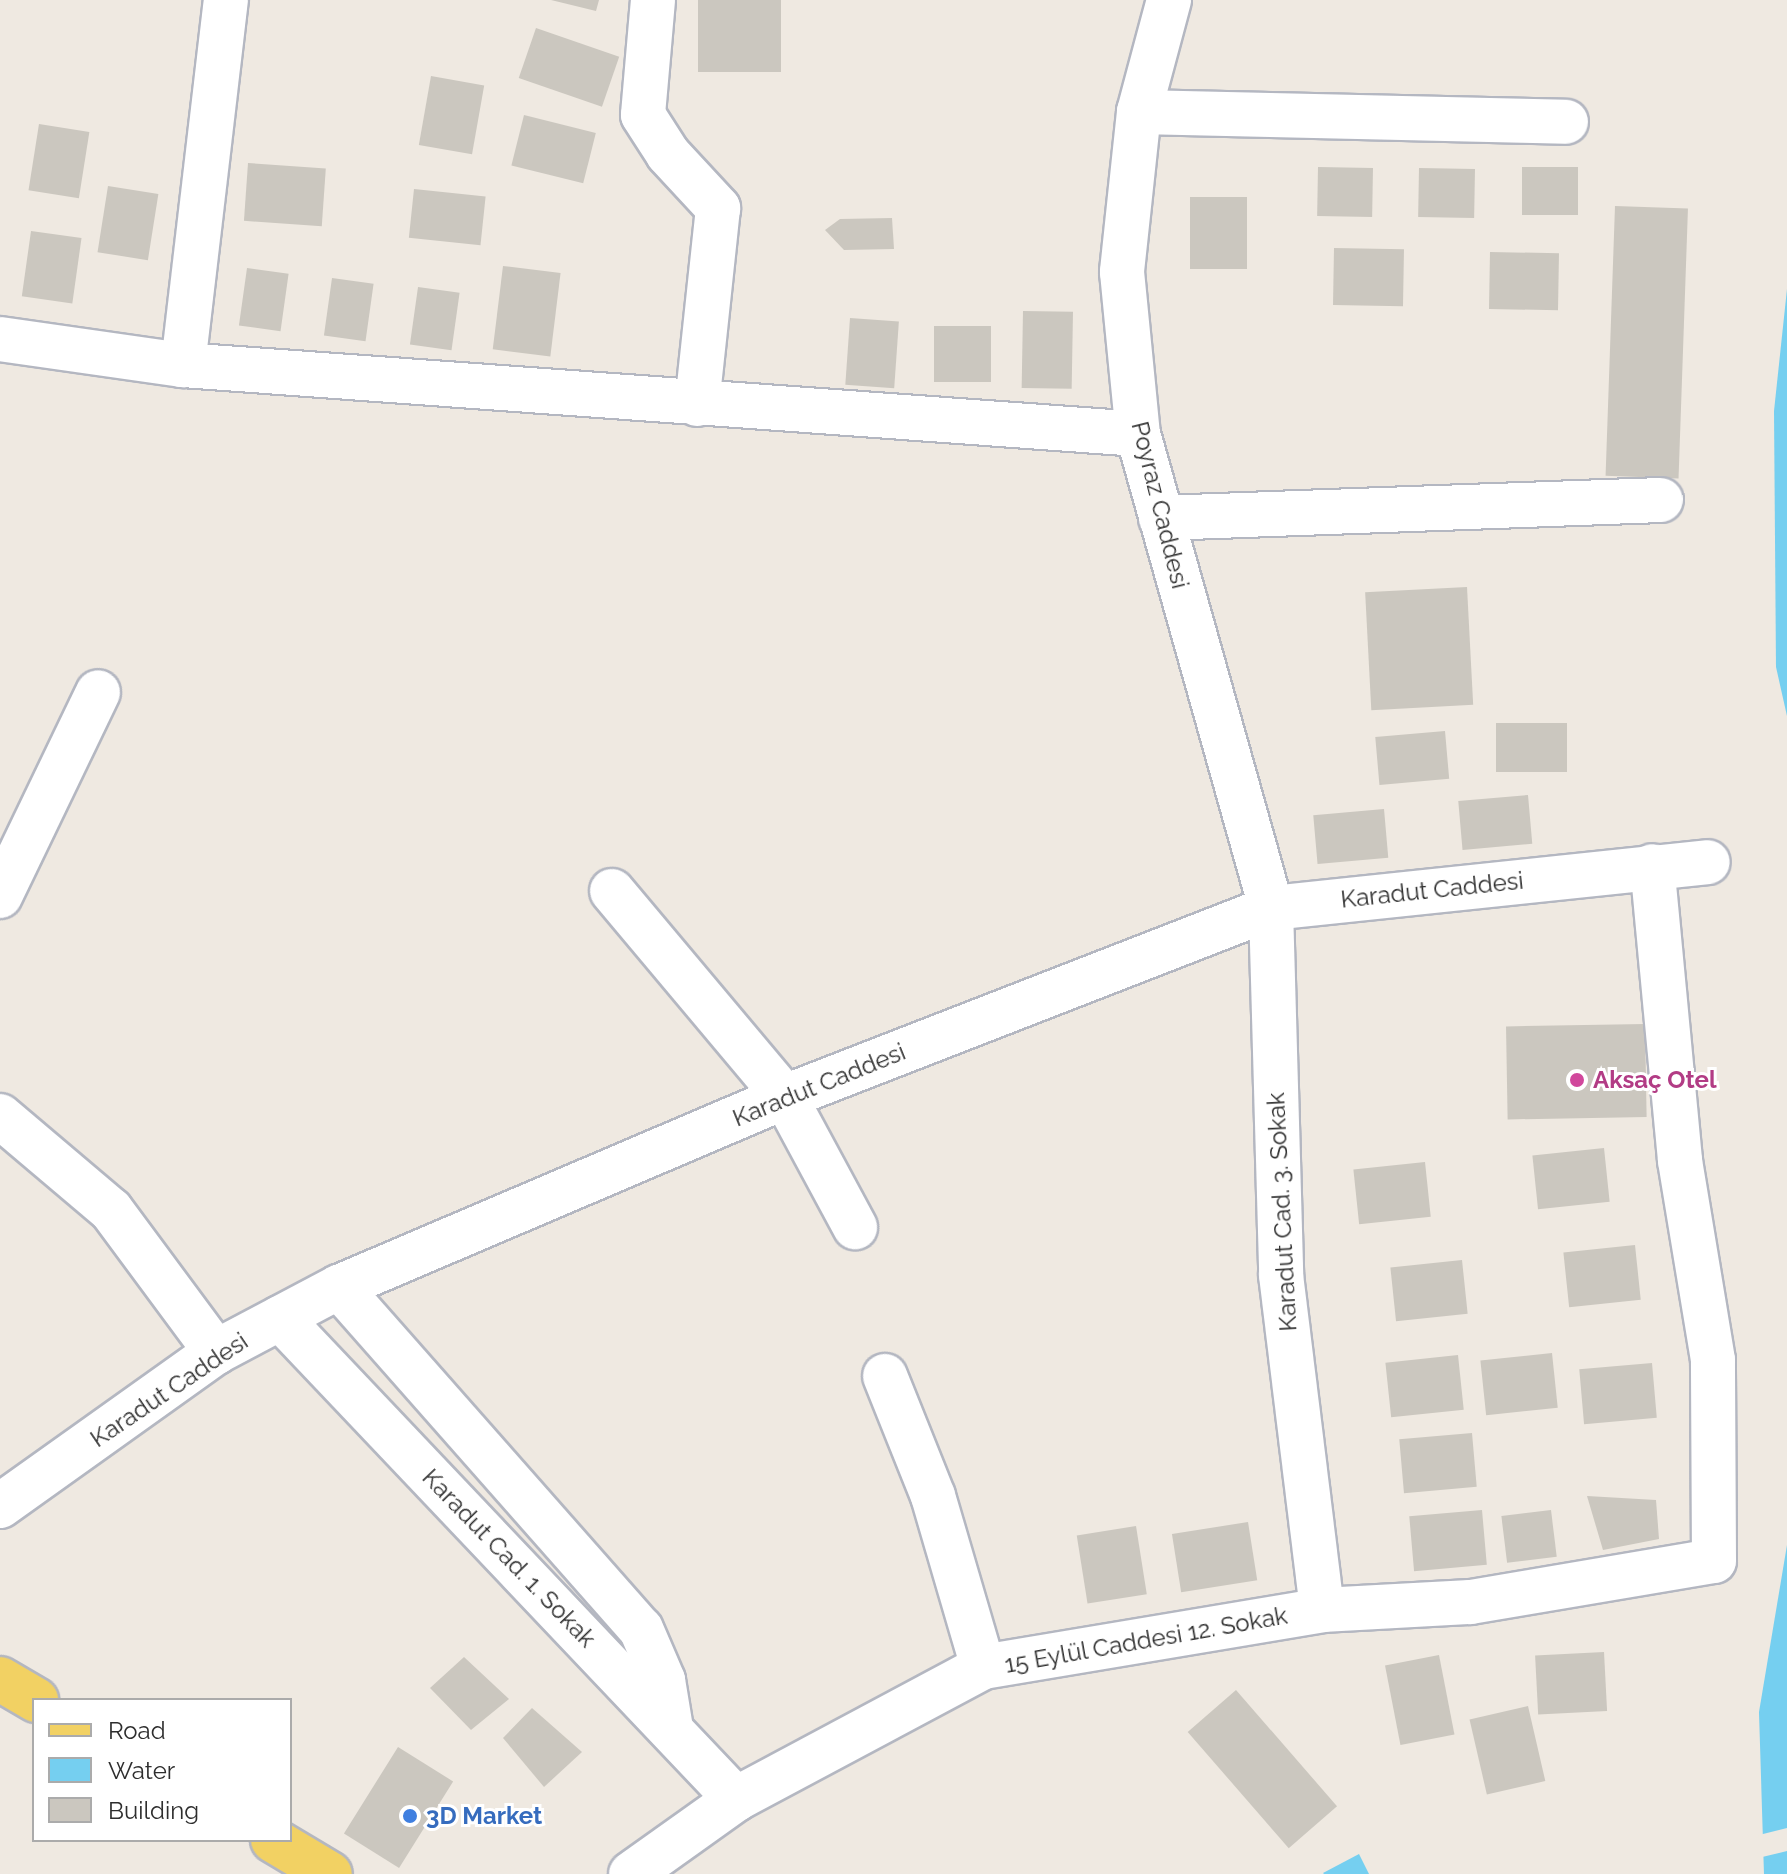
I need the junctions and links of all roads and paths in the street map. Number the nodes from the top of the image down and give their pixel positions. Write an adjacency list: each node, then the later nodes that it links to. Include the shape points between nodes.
1 (226, 0): 7 (street)
2 (653, 0): 8 (street, via 643,115 659,144 718,208)
3 (1169, 0): 4 (street, Poyraz Caddesi)
4 (1139, 112): 5 (street); 9 (street, Poyraz Caddesi, via 1122,272)
5 (1566, 122)
6 (0, 339): 7 (street)
7 (183, 365): 8 (street)
8 (697, 404): 9 (street)
9 (1138, 434): 11 (street, Poyraz Caddesi)
10 (1661, 500): 11 (street)
11 (1161, 518): 17 (street, Poyraz Caddesi)
12 (98, 692): 16 (street)
13 (1708, 862): 14 (street, Karadut Caddesi)
14 (1652, 866): 17 (street, Karadut Caddesi); 26 (street, 15 Eylül Caddesi 12. Sokak, via 1680,1160 1713,1360 1714,1561 1471,1602)
15 (612, 891): 18 (street)
16 (0, 896)
17 (1271, 908): 18 (street, Karadut Caddesi); 26 (street, Karadut Cad. 3. Sokak, via 1281,1275)
18 (785, 1097): 20 (street); 21 (street, Karadut Caddesi)
19 (0, 1116): 23 (street, via 111,1210)
20 (855, 1227)
21 (339, 1287): 22 (street, Karadut Caddesi); 30 (street, via 641,1629 663,1680)
22 (280, 1318): 23 (street, Karadut Caddesi); 30 (street, Karadut Cad. 1. Sokak)
23 (216, 1352): 25 (street, Karadut Caddesi)
24 (885, 1376): 27 (street, via 933,1496)
25 (0, 1506)
26 (1322, 1610): 27 (street, 15 Eylül Caddesi 12. Sokak)
27 (983, 1667): 31 (street, 15 Eylül Caddesi 12. Sokak)
28 (0, 1679): 29 (main road)
29 (33, 1698)
30 (671, 1729): 31 (street, Karadut Cad. 1. Sokak)
31 (736, 1799): 34 (street, 15 Eylül Caddesi 12. Sokak)
32 (276, 1842): 33 (main road)
33 (330, 1874)
34 (631, 1874)

